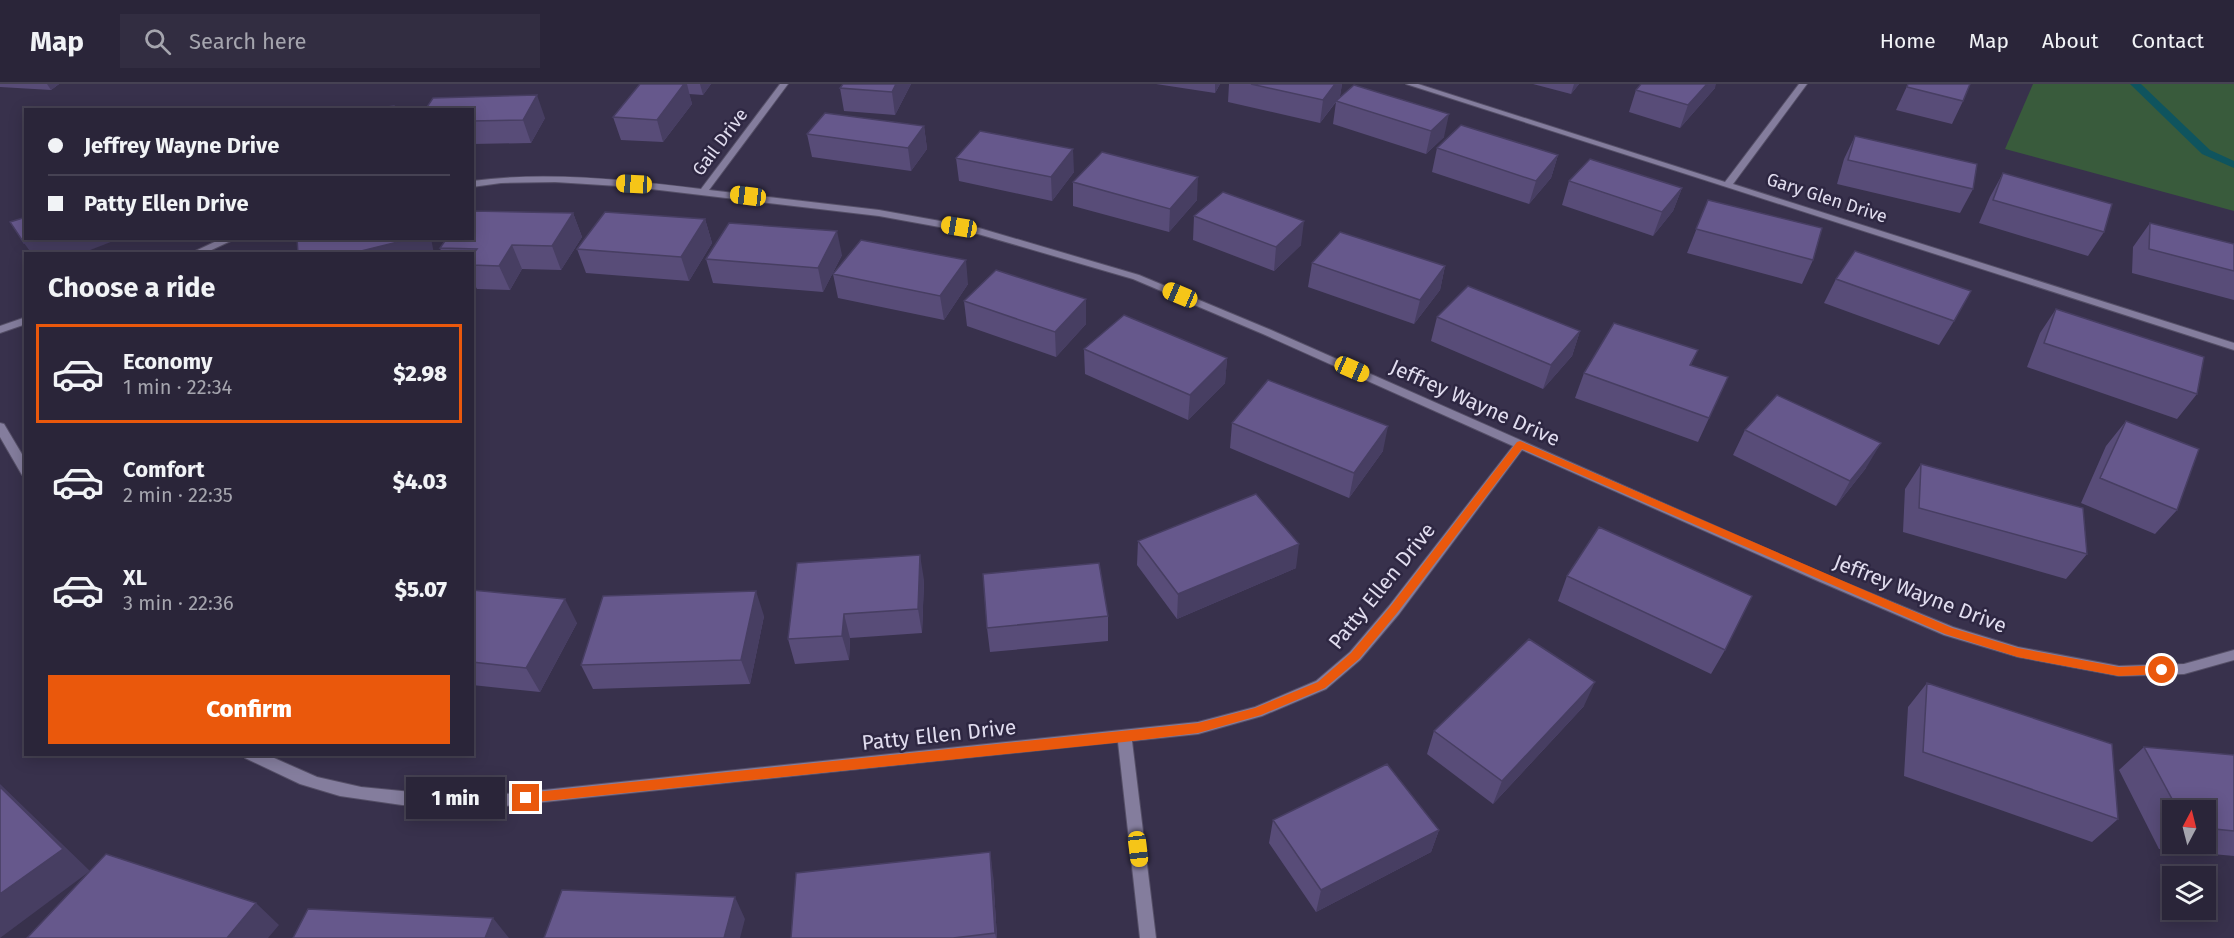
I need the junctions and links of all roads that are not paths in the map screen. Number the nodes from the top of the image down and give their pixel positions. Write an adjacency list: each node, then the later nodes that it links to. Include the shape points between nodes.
1 (784, 84): 6 (street, Gail Drive)
2 (1410, 84): 5 (street, Gary Glen Drive)
3 (1803, 84): 5 (street)
4 (474, 184): 6 (street, Jeffrey Wayne Drive, via 555,179)
5 (1728, 184): 11 (street, Gary Glen Drive)
6 (704, 191): 13 (street, Jeffrey Wayne Drive, via 879,213 979,231 1053,251 1147,281)
7 (228, 240): 8 (street)
8 (198, 252)
9 (24, 321): 10 (street)
10 (0, 330)
11 (2234, 347)
12 (0, 428): 14 (street)
13 (1520, 445): 15 (street, Jeffrey Wayne Drive, via 1949,631 2018,652 2119,671 2184,669); 16 (street, Patty Ellen Drive, via 1394,610 1355,656 1322,685 1257,712 1198,728)
14 (24, 469)
15 (2234, 655)
16 (1124, 737): 17 (street, Patty Ellen Drive, via 505,800 417,801 338,790); 18 (street)
17 (254, 756)
18 (1148, 938)

